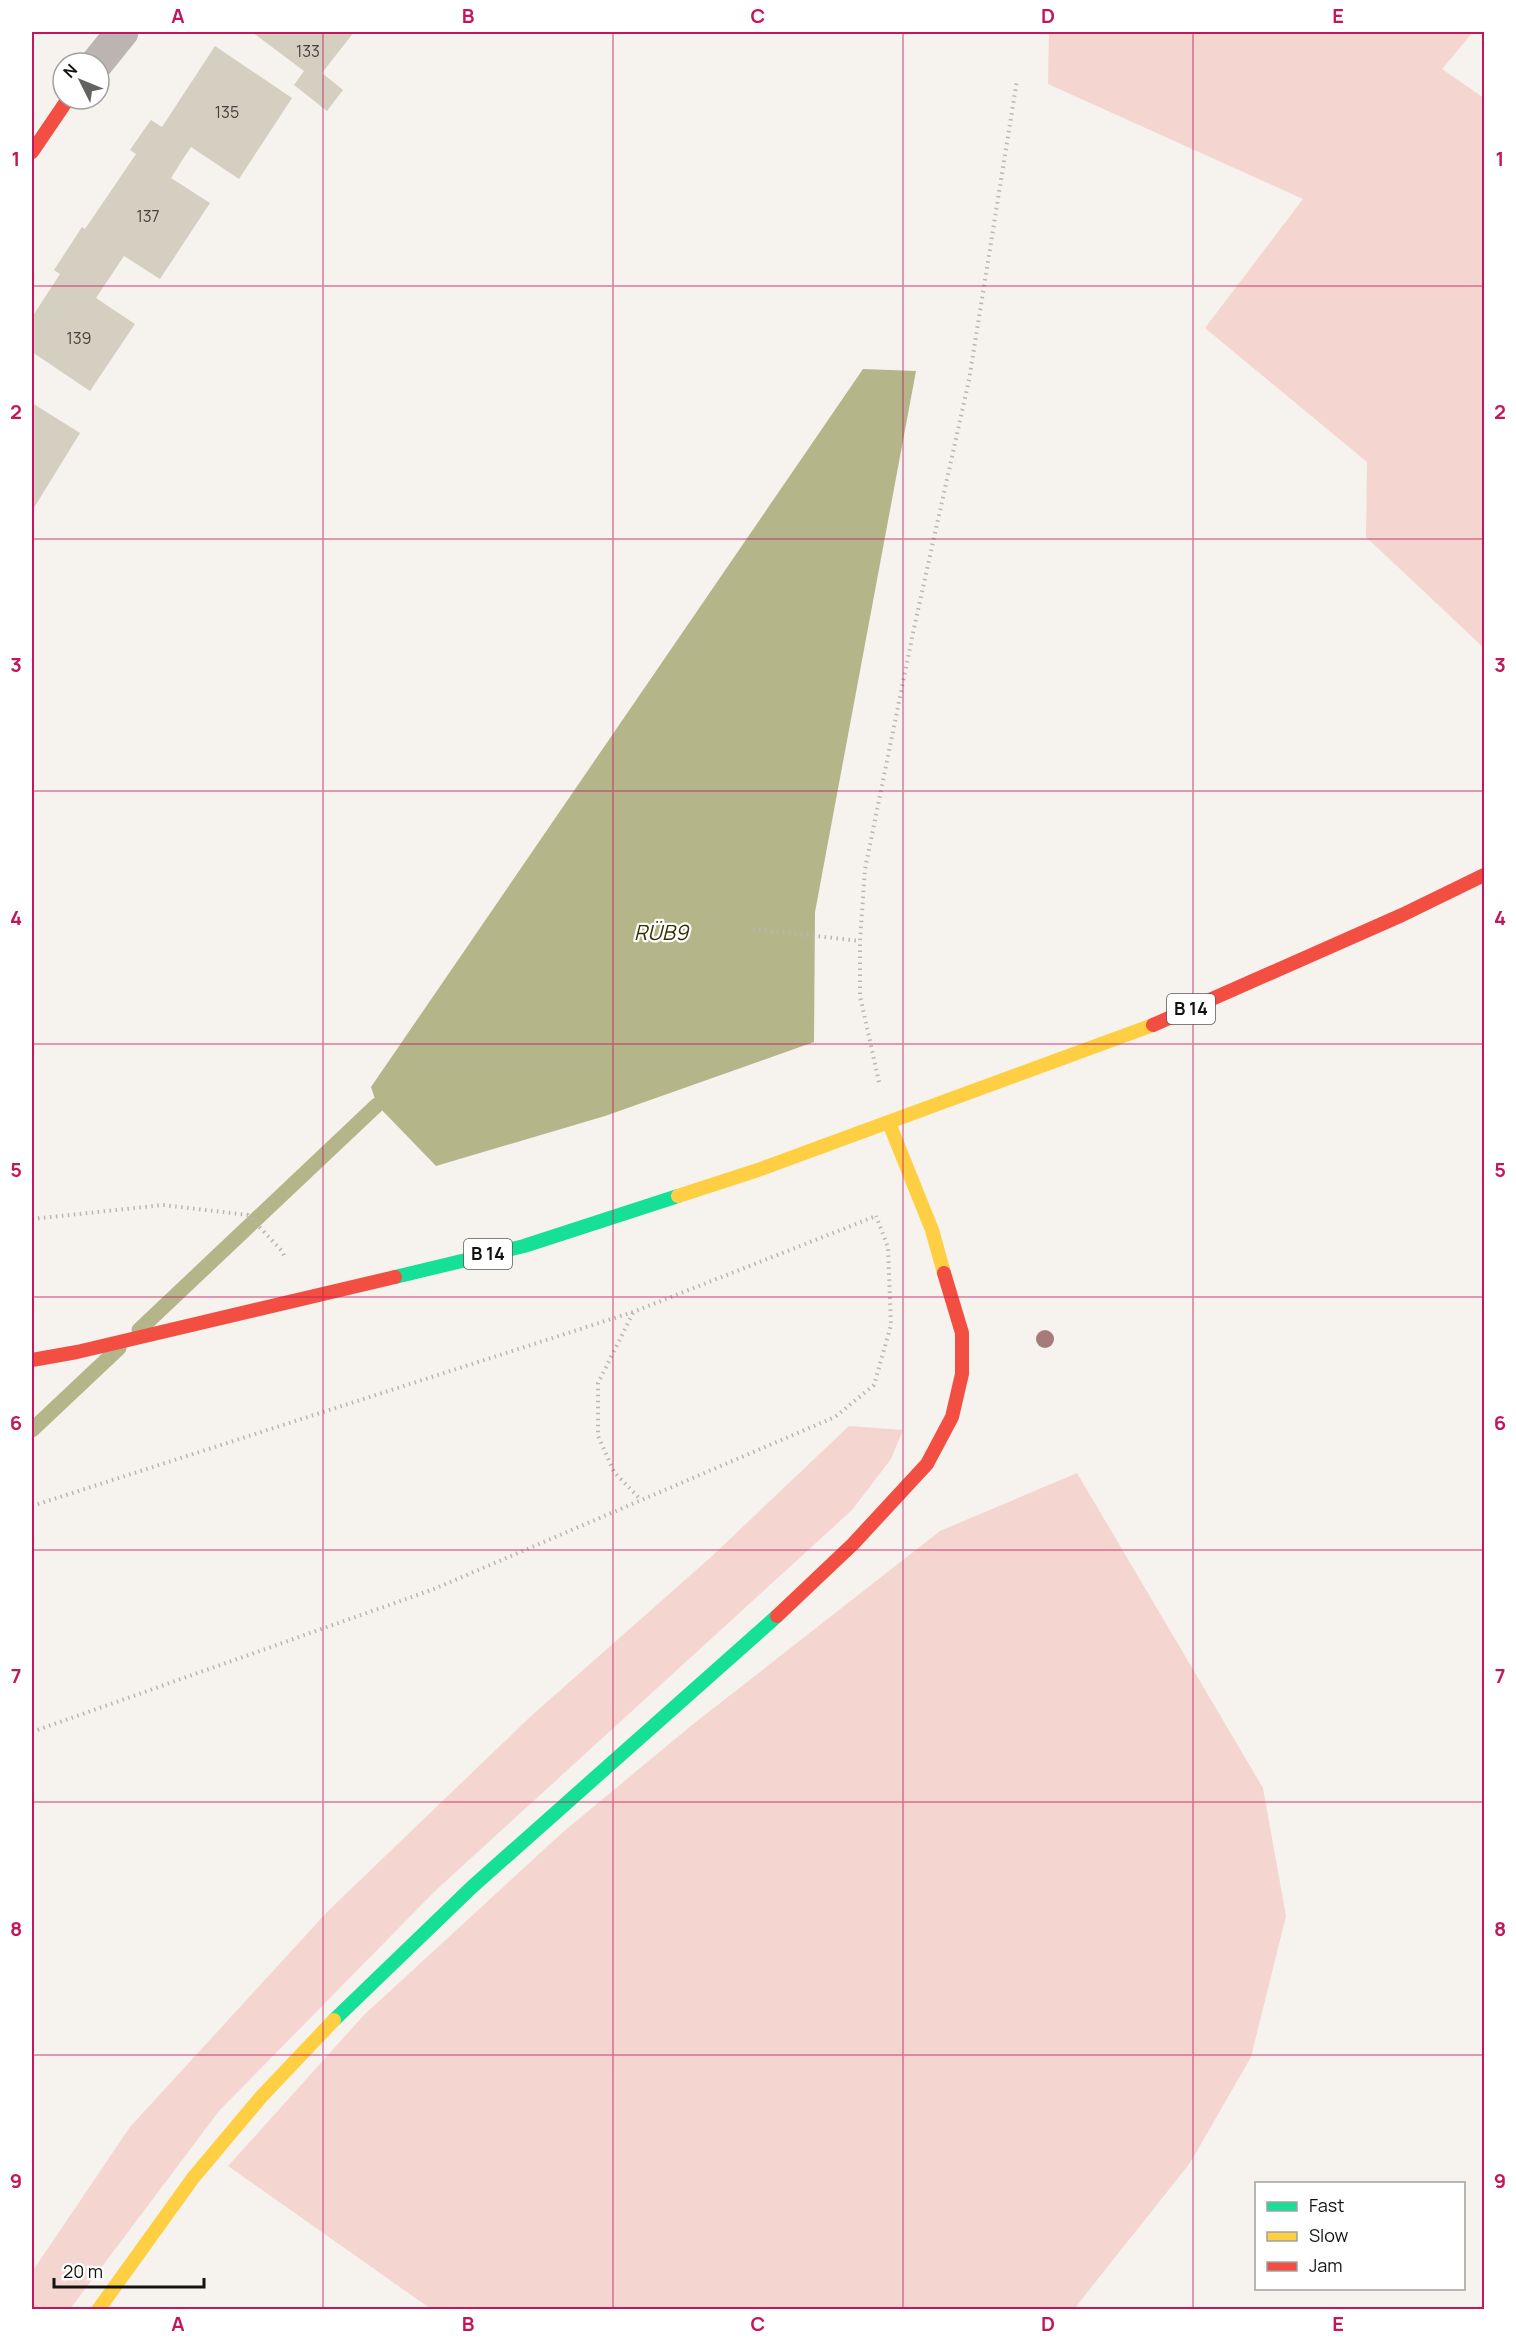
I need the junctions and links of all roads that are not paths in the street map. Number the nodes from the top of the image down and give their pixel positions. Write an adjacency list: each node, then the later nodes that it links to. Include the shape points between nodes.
1 (122, 32): 2 (street)
2 (107, 51)
3 (60, 111): 4 (street)
4 (32, 152)
5 (1485, 875): 6 (street, B 14, via 1138,1032)
6 (889, 1123): 7 (street, B 14, via 524,1246); 8 (street, via 932,1230 962,1333 962,1374 952,1417 927,1464 853,1544 753,1638 472,1887 352,2002 261,2097 193,2178)
7 (32, 1360)
8 (98, 2310)

